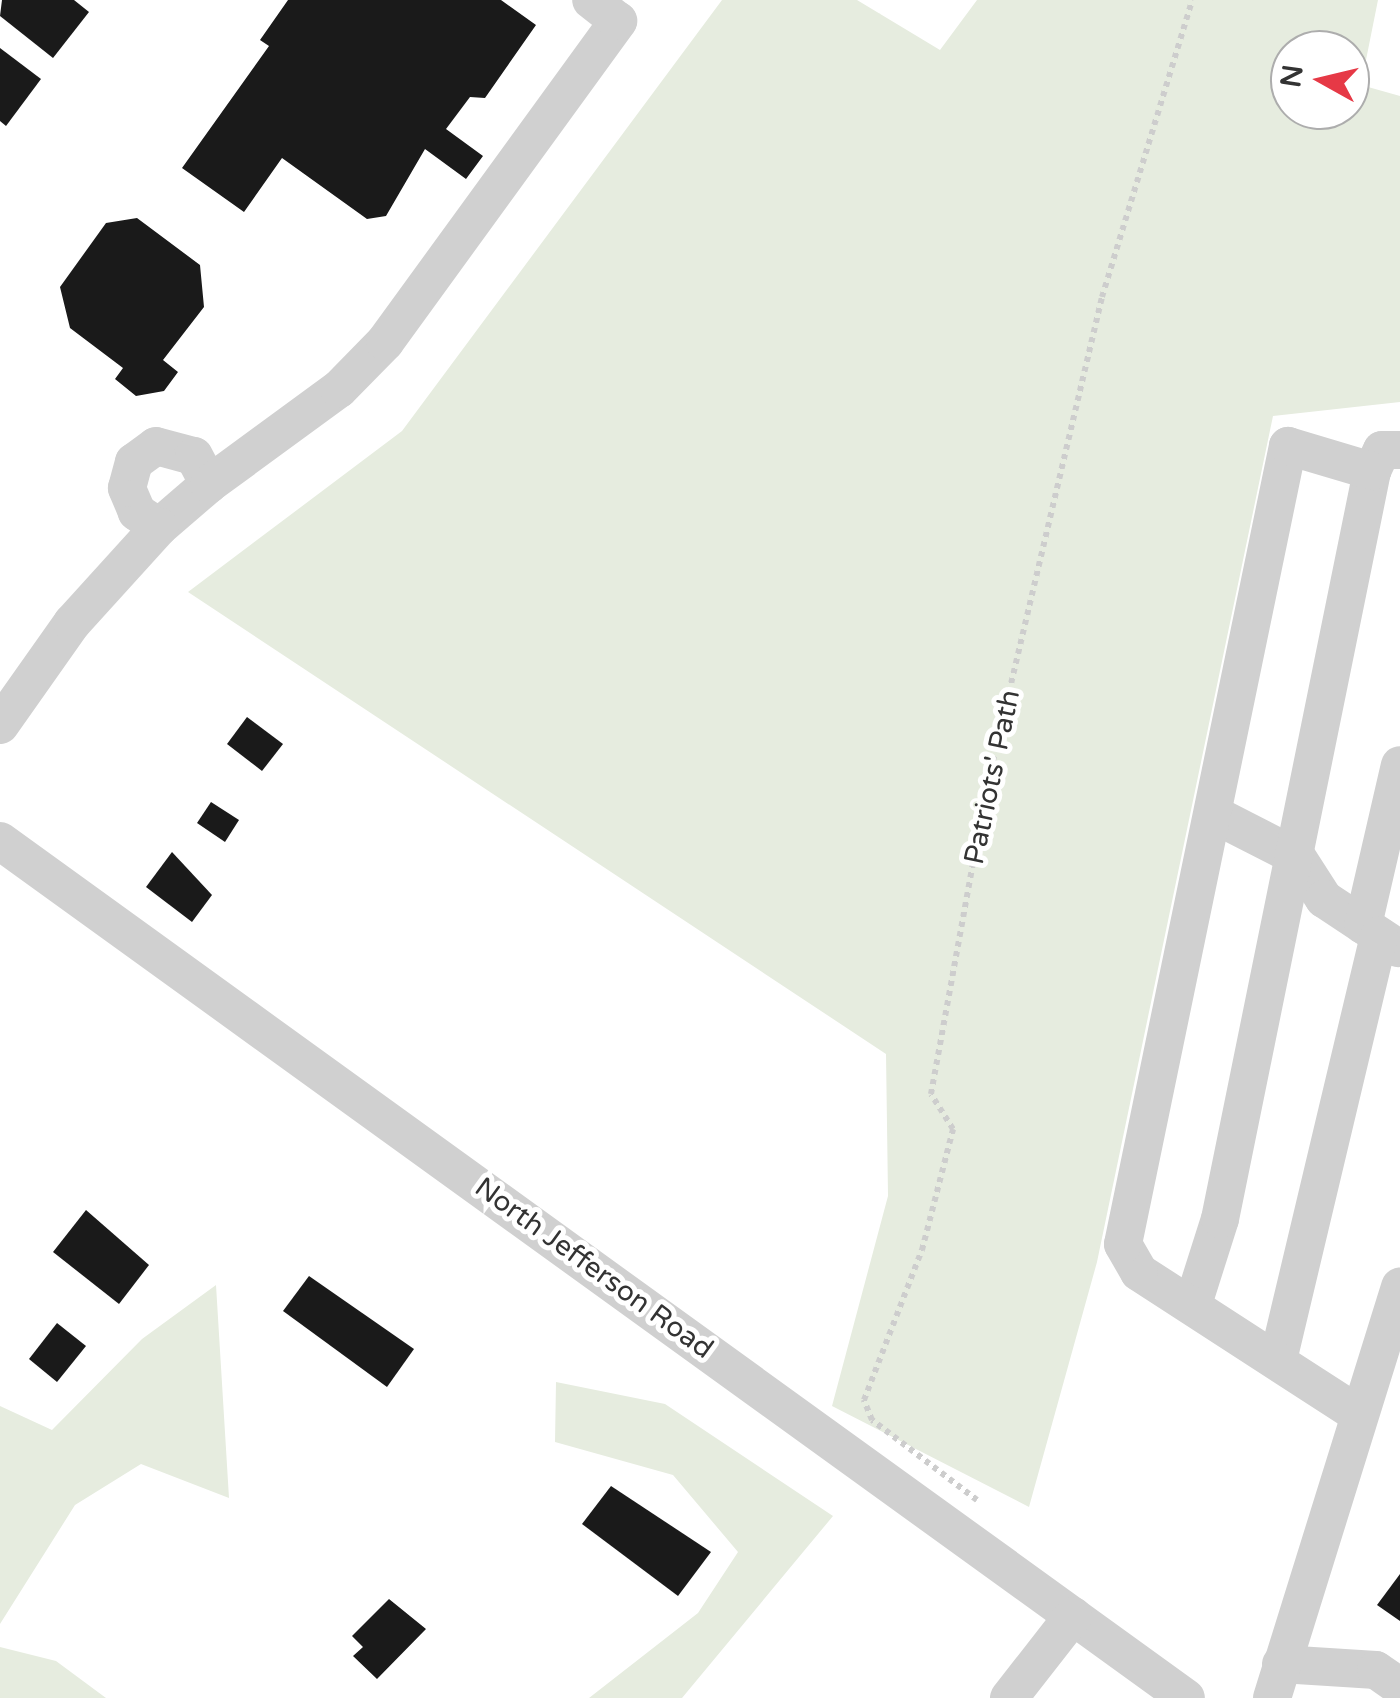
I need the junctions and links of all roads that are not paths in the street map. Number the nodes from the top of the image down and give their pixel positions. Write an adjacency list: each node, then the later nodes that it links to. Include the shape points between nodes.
1 (615, 7): 3 (street, via 385,342 339,389)
2 (1386, 460): 7 (street, via 1288,446); 9 (street)
3 (209, 484): 4 (street); 4 (street, via 183,448 144,452 126,488 136,512)
4 (159, 528): 5 (street, via 72,623)
5 (0, 725)
6 (1400, 764): 10 (street)
7 (1213, 814): 9 (street); 12 (street, via 1123,1244 1139,1272)
8 (0, 841): 15 (street, North Jefferson Road)
9 (1297, 857): 10 (street, via 1324,900); 12 (street)
10 (1381, 937): 13 (street)
11 (1400, 1286): 14 (street)
12 (1189, 1300): 13 (street)
13 (1278, 1360): 14 (street)
14 (1355, 1412): 16 (street)
15 (1073, 1616): 18 (street); 19 (street, North Jefferson Road)
16 (1277, 1681): 17 (street, via 1376,1670)
17 (1400, 1687)
18 (1008, 1698)
19 (1186, 1698)

